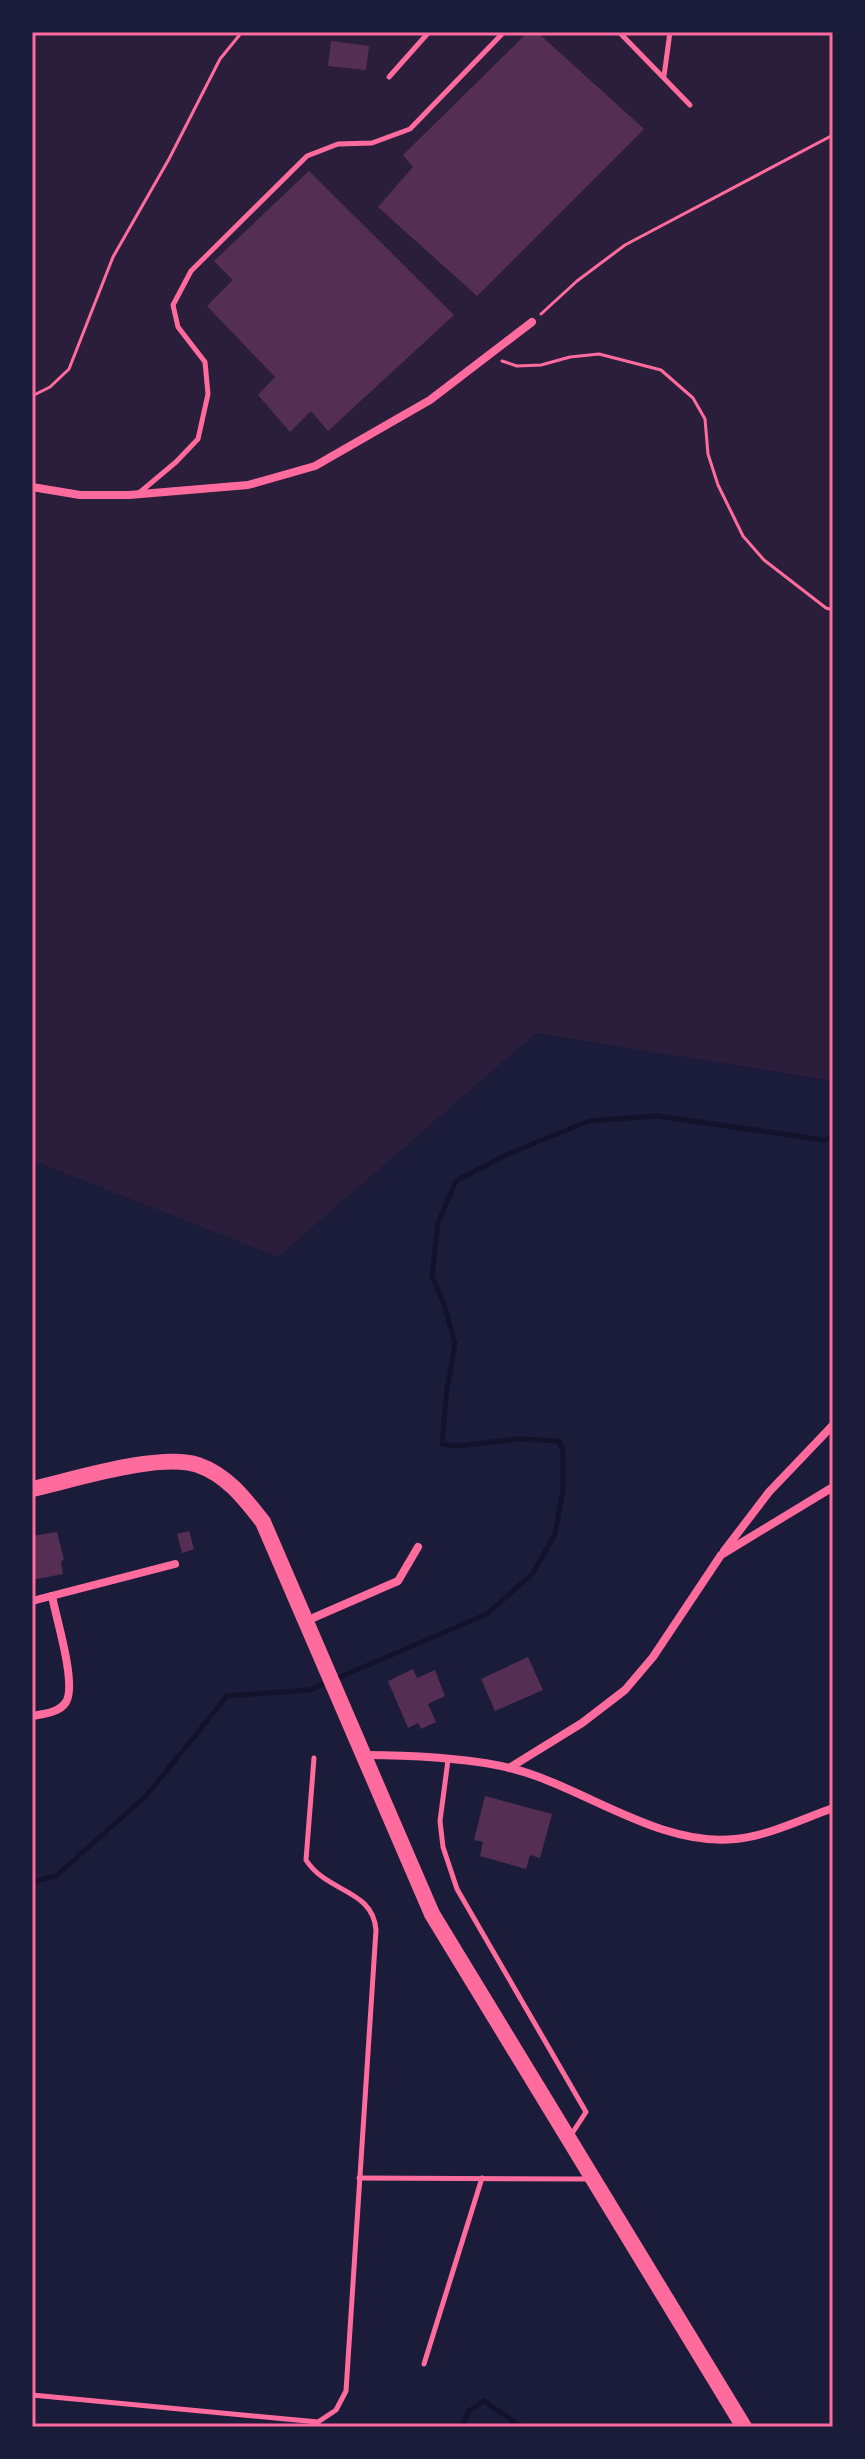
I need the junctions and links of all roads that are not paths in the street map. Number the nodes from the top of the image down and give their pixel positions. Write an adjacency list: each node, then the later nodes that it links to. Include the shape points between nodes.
1 (429, 32): 5 (lane)
2 (504, 32): 10 (lane, via 410,129 307,156 191,271 173,305 178,327 205,362 208,394 198,439)
3 (619, 32): 6 (lane)
4 (670, 32): 6 (lane)
5 (389, 77)
6 (663, 77): 7 (lane)
7 (690, 105)
8 (532, 322): 10 (street, via 430,400 315,466 248,485)
9 (32, 487): 10 (street, via 80,495)
10 (138, 494)
11 (833, 1425): 15 (street, via 769,1492)
12 (833, 1487): 15 (street)
13 (32, 1489): 19 (main road, via 156,1462 196,1464 241,1494 263,1522)
14 (418, 1547): 19 (street, via 398,1581)
15 (721, 1555): 24 (street, via 625,1690)
16 (175, 1564): 17 (street)
17 (52, 1596): 18 (street); 20 (street, via 71,1687 57,1710)
18 (32, 1601)
19 (306, 1621): 21 (main road)
20 (32, 1716)
21 (365, 1755): 23 (street); 26 (main road, via 432,1914)
22 (314, 1758): 27 (lane, via 306,1860 314,1873 360,1899 375,1916)
23 (448, 1760): 24 (street); 26 (lane, via 440,1821 443,1847 457,1889 586,2112)
24 (509, 1768): 25 (street, via 688,1837 754,1836)
25 (833, 1808)
26 (568, 2139): 29 (main road)
27 (359, 2178): 28 (lane); 31 (lane, via 346,2391 336,2410 318,2422)
28 (482, 2178): 29 (lane); 30 (lane)
29 (593, 2179): 32 (main road)
30 (424, 2364)
31 (32, 2395)
32 (744, 2427)

